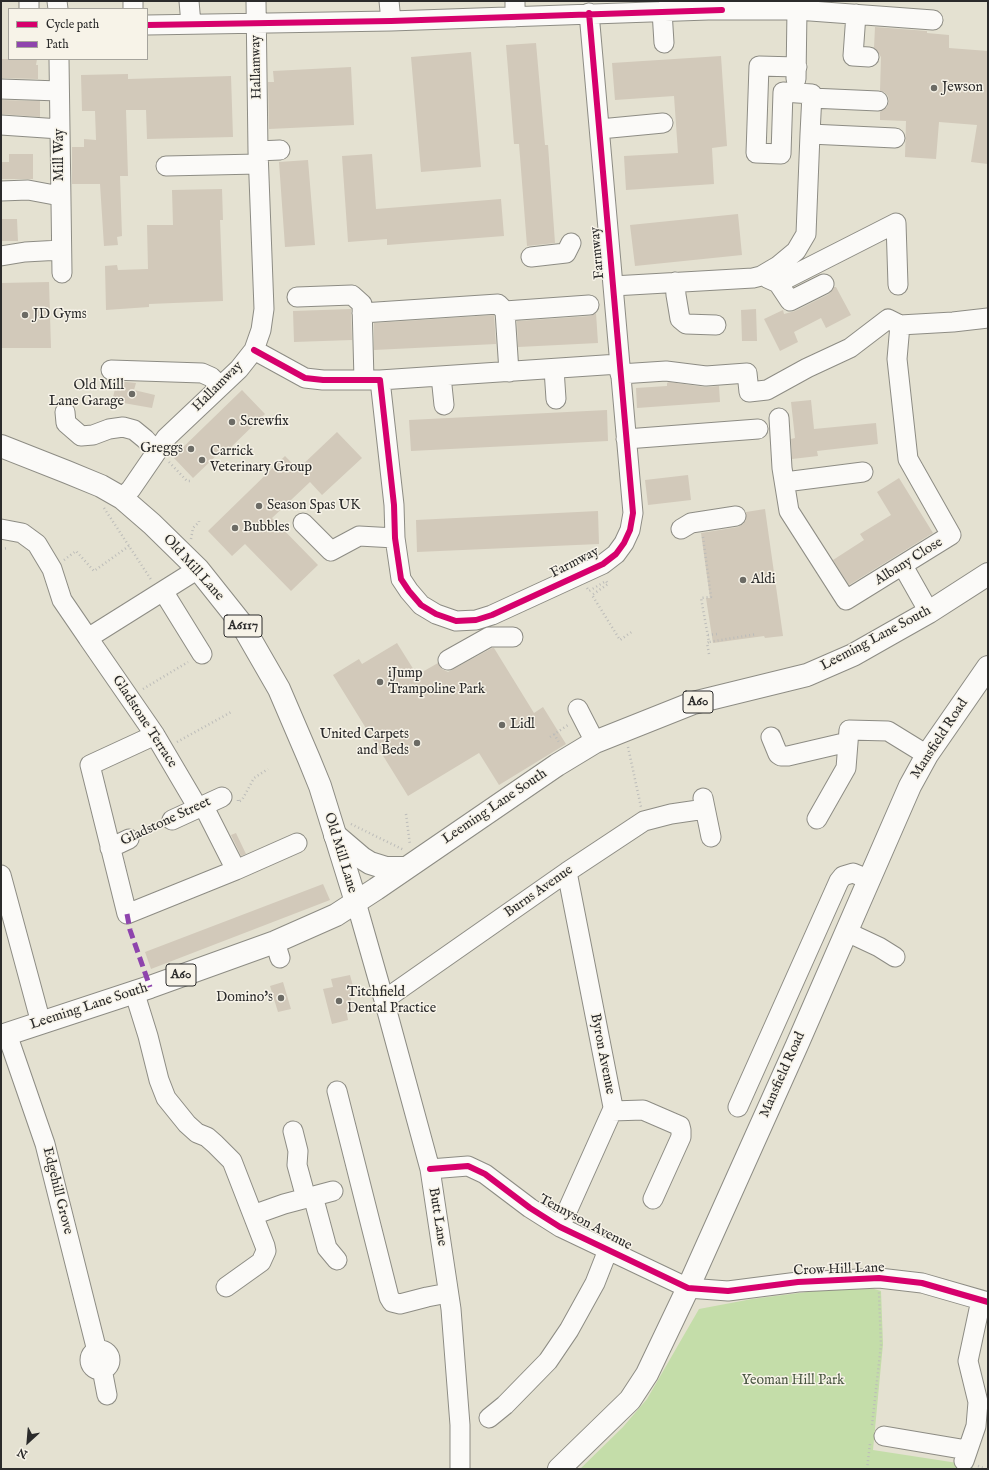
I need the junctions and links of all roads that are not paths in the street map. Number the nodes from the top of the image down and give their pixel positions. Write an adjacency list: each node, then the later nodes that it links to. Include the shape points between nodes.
1 (189, 1): 13 (street)
2 (256, 1): 14 (street)
3 (389, 1): 12 (street)
4 (743, 5): 5 (street, Hallamway); 8 (street, Hallamway)
5 (712, 7): 9 (street, Hallamway)
6 (515, 9): 7 (street, Hallamway); 12 (street, Hallamway)
7 (578, 10): 9 (street, Hallamway); 27 (street, Farmway)
8 (797, 10): 10 (street, Hallamway); 19 (street)
9 (662, 11): 16 (street)
10 (856, 14): 11 (street, Hallamway); 17 (street, via 853,56)
11 (933, 20)
12 (391, 21): 14 (street, Hallamway)
13 (191, 24): 14 (street); 15 (street)
14 (256, 24): 31 (street, Hallamway)
15 (148, 25)
16 (664, 43)
17 (869, 57)
18 (59, 60): 21 (street, Mill Way)
19 (797, 67): 22 (street); 22 (street, via 759,66 756,154 781,154 783,92)
20 (1, 90): 21 (street)
21 (59, 92): 26 (street, Mill Way)
22 (804, 95): 23 (street); 28 (street)
23 (878, 101)
24 (663, 123): 27 (street)
25 (1, 125): 26 (street)
26 (60, 129): 34 (street, Mill Way)
27 (600, 129): 44 (street, Farmway)
28 (810, 134): 29 (street); 40 (street, via 806,234 796,251)
29 (894, 138)
30 (280, 150): 31 (street)
31 (258, 158): 32 (street); 52 (street, Hallamway, via 264,309 261,330)
32 (166, 166)
33 (1, 191): 34 (street, via 28,190)
34 (60, 196): 36 (street, Mill Way)
35 (571, 243): 38 (street, via 566,253)
36 (61, 250): 37 (street); 39 (street, Mill Way)
37 (1, 256)
38 (531, 257)
39 (62, 272)
40 (773, 275): 41 (street); 42 (street, via 790,301); 43 (street, via 896,223)
41 (675, 282): 44 (street); 50 (street, via 680,319 686,324)
42 (824, 284)
43 (898, 284)
44 (613, 286): 54 (street, Farmway)
45 (297, 297): 48 (street, via 352,295 362,304)
46 (589, 305): 47 (street)
47 (505, 310): 48 (street, via 498,304); 56 (street)
48 (362, 314): 58 (street, Farmway)
49 (988, 318): 51 (street)
50 (716, 325)
51 (900, 325): 54 (street, via 888,319 850,348 767,390 749,392 747,373 706,376); 76 (street, Albany Close, via 897,359 908,459 951,535)
52 (254, 350): 58 (street, via 305,378); 59 (street, Hallamway, via 239,369)
53 (554, 369): 54 (street); 56 (street); 60 (street)
54 (620, 369): 65 (street, Farmway)
55 (111, 370): 59 (street, via 202,373 211,377)
56 (509, 372): 57 (street)
57 (441, 376): 58 (street); 61 (street)
58 (372, 380): 75 (street, Farmway, via 394,505)
59 (220, 386): 67 (street, Hallamway)
60 (556, 399)
61 (444, 405)
62 (65, 412): 67 (street, via 66,423 81,436 123,426 145,438)
63 (779, 418): 69 (street, Albany Close)
64 (758, 429): 65 (street)
65 (626, 439): 75 (street, Farmway, via 633,514 630,530 616,554 603,564 492,615 476,620 456,620 436,614 421,605 401,579)
66 (1, 446): 70 (main road, Old Mill Lane / A6117, via 101,486)
67 (156, 451): 70 (street, Hallamway, via 131,489)
68 (863, 472): 69 (street)
69 (785, 482): 76 (street, Albany Close, via 789,511 846,600)
70 (122, 498): 77 (main road, Old Mill Lane / A6117)
71 (736, 516): 74 (street, via 691,523)
72 (303, 523): 75 (street, via 331,550 359,536)
73 (1, 529): 82 (street, Gladstone Terrace, via 22,533 37,544 52,569 62,600)
74 (681, 529)
75 (395, 538)
76 (903, 566): 80 (street)
77 (198, 569): 79 (street); 96 (main road, Old Mill Lane / A6117, via 241,623 279,689 320,786)
78 (988, 574): 80 (main road, Leeming Lane South / A60)
79 (161, 592): 82 (street); 83 (street)
80 (929, 612): 89 (main road, Leeming Lane South / A60, via 853,655 807,675 693,703)
81 (513, 637): 84 (street, via 489,637)
82 (88, 638): 88 (street, Gladstone Terrace)
83 (202, 654)
84 (448, 660)
85 (988, 667): 91 (main road, Mansfield Road)
86 (578, 709): 89 (street)
87 (771, 737): 90 (street, via 781,756)
88 (160, 742): 93 (street, Gladstone Terrace); 100 (street, via 90,765)
89 (595, 742): 101 (main road, Leeming Lane South / A60)
90 (848, 742): 91 (street, via 849,730 888,731); 94 (street, via 846,768)
91 (927, 755): 105 (main road, Mansfield Road, via 910,786)
92 (229, 796): 93 (street, Gladstone Street)
93 (201, 807): 95 (street, Gladstone Street); 102 (street, Gladstone Terrace)
94 (817, 819)
95 (172, 820)
96 (343, 830): 101 (main road, via 362,858 370,863 386,868); 106 (main road, Old Mill Lane / A6117)
97 (711, 837): 103 (street, Burns Avenue, via 704,803 644,821)
98 (130, 839): 100 (street, Gladstone Street)
99 (297, 843): 102 (street)
100 (110, 848): 102 (street, via 127,914)
101 (408, 857): 106 (main road, Leeming Lane South / A60)
102 (236, 870)
103 (567, 872): 110 (street, Burns Avenue); 117 (street, Byron Avenue)
104 (1, 875): 111 (street)
105 (870, 880): 107 (main road, Mansfield Road); 113 (street, via 853,873 843,876 839,881)
106 (356, 902): 109 (main road, Leeming Lane South / A60, via 277,950); 110 (street, Butt Lane)
107 (847, 932): 108 (street); 114 (main road, Mansfield Road)
108 (895, 956)
109 (134, 991): 111 (main road, Leeming Lane South / A60); 123 (street, via 166,1098 187,1124 197,1133 207,1137 232,1161)
110 (384, 1000): 119 (street, Butt Lane)
111 (41, 1023): 112 (main road, Leeming Lane South / A60)
112 (4, 1035): 131 (street, Edgehill Grove, via 45,1144 97,1351 92,1354 90,1362 96,1369 102,1369)
113 (758, 1062): 114 (street); 116 (street)
114 (783, 1075): 128 (main road, Mansfield Road)
115 (337, 1091): 129 (street, via 389,1297 392,1302 400,1304)
116 (738, 1107)
117 (612, 1111): 122 (street, via 643,1110 680,1126 681,1137); 124 (street, Byron Avenue)
118 (293, 1131): 121 (street, via 298,1151 297,1165)
119 (430, 1169): 124 (street, Tennyson Avenue, via 468,1166 485,1174); 129 (street, Butt Lane)
120 (333, 1191): 121 (street)
121 (310, 1197): 123 (street); 126 (street, via 327,1248)
122 (653, 1199)
123 (253, 1215): 127 (street, via 266,1251 261,1262)
124 (560, 1227): 125 (street, Tennyson Avenue)
125 (608, 1250): 128 (street, Tennyson Avenue); 132 (street, via 595,1283 548,1361)
126 (337, 1260)
127 (226, 1287)
128 (688, 1288): 130 (street, Crow Hill Lane, via 728,1291 798,1282 879,1278 922,1283); 136 (main road, Mansfield Road, via 647,1374 630,1400)
129 (448, 1293): 135 (street, Butt Lane, via 460,1425)
130 (985, 1301): 133 (street, via 968,1361)
131 (107, 1395)
132 (489, 1418)
133 (982, 1427): 134 (street, via 965,1455)
134 (875, 1434)
135 (460, 1469)
136 (559, 1469)

